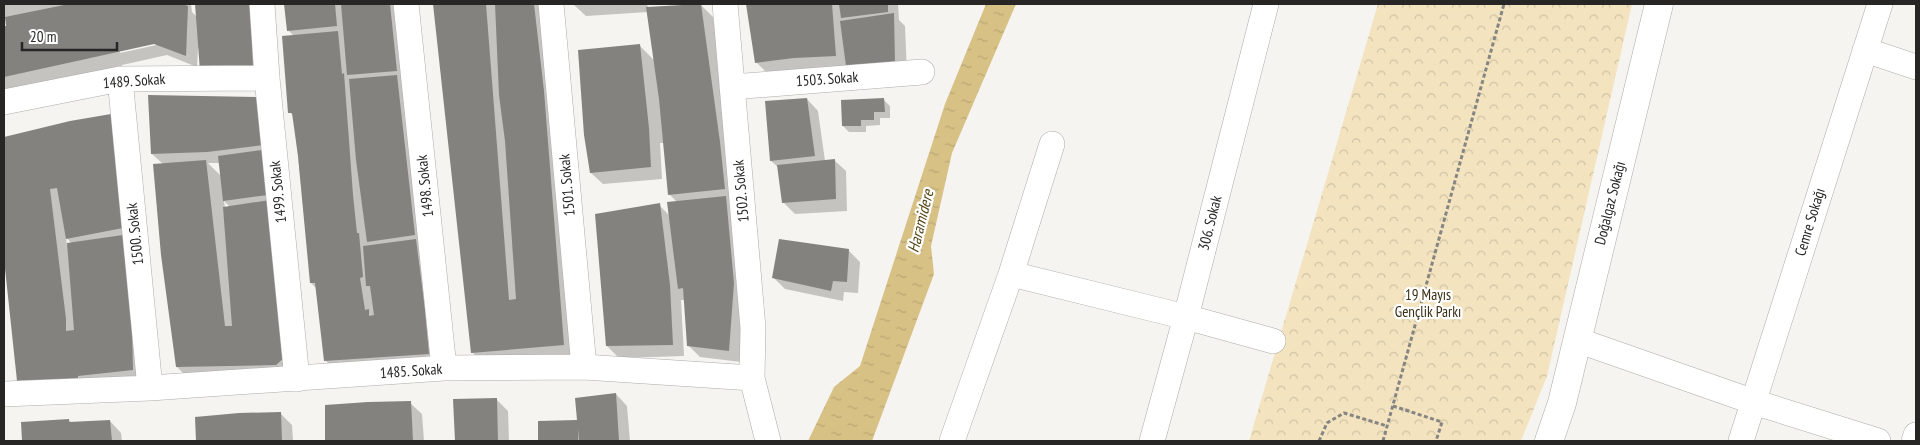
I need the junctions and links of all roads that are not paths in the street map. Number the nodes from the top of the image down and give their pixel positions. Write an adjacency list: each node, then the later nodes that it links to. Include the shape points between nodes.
1 (262, 4): 11 (street, 1499. Sokak)
2 (406, 4): 21 (street, 1498. Sokak)
3 (551, 4): 20 (street, 1501. Sokak)
4 (725, 4): 13 (street, 1502. Sokak)
5 (1266, 4): 17 (street, 306. Sokak)
6 (1659, 4): 18 (street, Doğalgaz Sokağı)
7 (1880, 4): 8 (street, Cemre Sokağı)
8 (1865, 50): 9 (street); 26 (street, Cemre Sokağı)
9 (1916, 67)
10 (922, 72): 13 (street, 1503. Sokak)
11 (267, 78): 12 (street, 1489. Sokak); 23 (street, 1499. Sokak)
12 (120, 79): 14 (street, 1489. Sokak); 24 (street, 1500. Sokak)
13 (732, 86): 22 (street, 1502. Sokak, via 753,328)
14 (4, 102)
15 (1052, 144): 16 (street)
16 (1010, 274): 17 (street); 29 (street)
17 (1186, 317): 19 (street); 30 (street, 306. Sokak)
18 (1577, 340): 26 (street); 31 (street, Doğalgaz Sokağı)
19 (1273, 341)
20 (584, 367): 21 (street, 1485. Sokak); 22 (street, 1485. Sokak)
21 (444, 368): 23 (street, 1485. Sokak)
22 (752, 378): 28 (street)
23 (297, 379): 24 (street, 1485. Sokak)
24 (150, 388): 25 (street, 1485. Sokak)
25 (4, 394)
26 (1754, 402): 32 (street, Cemre Sokağı); 33 (street)
27 (1916, 436): 34 (street)
28 (768, 441)
29 (952, 441)
30 (1152, 441)
31 (1549, 441)
32 (1741, 441)
33 (1878, 441)
34 (1914, 441)

